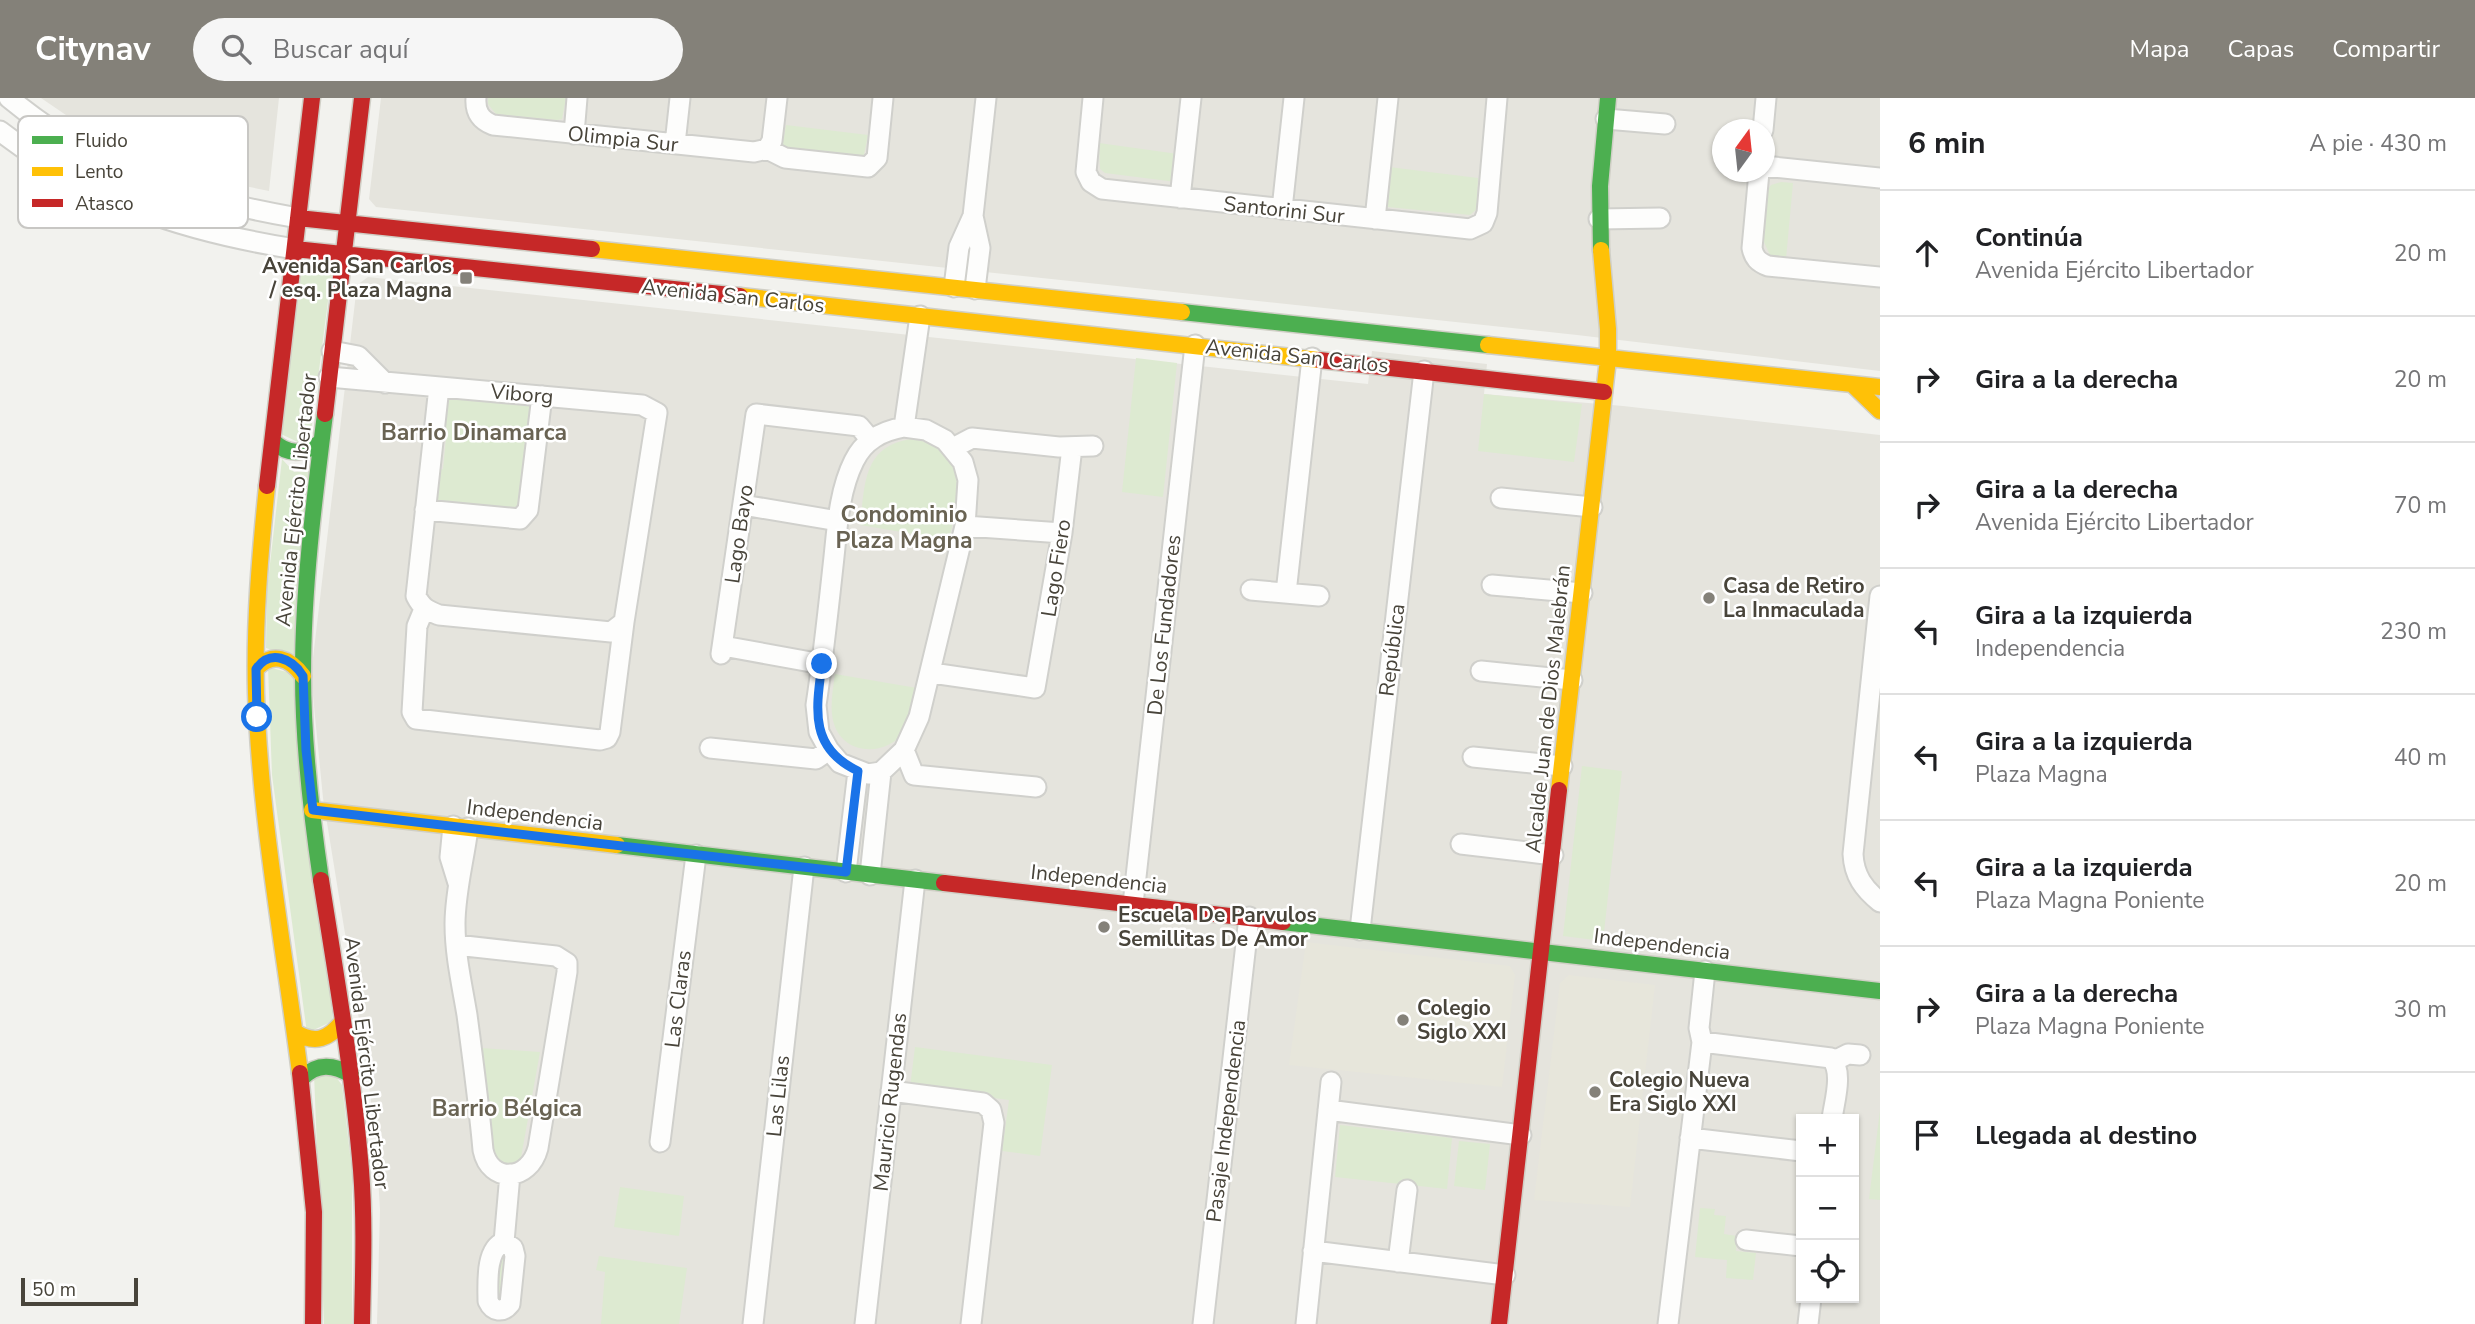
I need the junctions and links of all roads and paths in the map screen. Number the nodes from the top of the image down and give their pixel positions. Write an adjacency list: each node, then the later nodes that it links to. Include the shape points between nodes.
1 (9, 98): 17 (street, Avenida San Carlos)
2 (312, 98): 33 (main road, Avenida Ejército Libertador)
3 (362, 98): 37 (main road, Avenida Ejército Libertador)
4 (578, 98): 22 (street)
5 (680, 98): 24 (street)
6 (777, 98): 25 (street)
7 (883, 98): 25 (street, Olimpia Sur, via 877,158 871,165 864,168 785,158)
8 (986, 98): 32 (street)
9 (1093, 98): 29 (street, Santorini Sur, via 1086,166 1091,182 1108,191)
10 (1191, 98): 29 (street)
11 (1294, 98): 31 (street)
12 (1388, 98): 35 (street)
13 (1497, 98): 35 (street, Santorini Sur, via 1487,213 1479,226 1465,229)
14 (1608, 98): 18 (main road, Alcalde Juan de Dios Malebrán)
15 (1766, 98): 19 (street)
16 (478, 108): 22 (street, Olimpia Sur, via 493,125)
17 (35, 116)
18 (1605, 119): 20 (street); 36 (main road, Alcalde Juan de Dios Malebrán)
19 (1764, 119)
20 (1665, 124)
21 (0, 131): 23 (street, Avenida San Carlos)
22 (574, 134): 24 (street, Olimpia Sur)
23 (18, 143)
24 (675, 144): 25 (street, Olimpia Sur, via 754,152)
25 (767, 149)
26 (1775, 167): 27 (street)
27 (1880, 178)
28 (1758, 182): 42 (street, via 1752,248 1759,262)
29 (1180, 198): 31 (street, Santorini Sur)
30 (248, 209): 33 (street, Avenida San Carlos)
31 (1282, 209): 35 (street, Santorini Sur)
32 (973, 216): 43 (street, via 960,247); 44 (street, via 979,248)
33 (298, 218): 37 (main road, Avenida San Carlos); 39 (main road, Avenida Ejército Libertador)
34 (1660, 218): 36 (street)
35 (1375, 219)
36 (1599, 219): 51 (main road, Alcalde Juan de Dios Malebrán)
37 (348, 223): 40 (main road, Avenida Ejército Libertador); 41 (main road, Avenida San Carlos)
38 (196, 228): 39 (street, Avenida San Carlos)
39 (295, 249): 40 (main road, Avenida San Carlos); 64 (main road, Avenida Ejército Libertador)
40 (344, 254): 45 (main road, Avenida San Carlos); 48 (main road, Avenida Ejército Libertador)
41 (857, 277): 43 (main road, Avenida San Carlos); 45 (main road)
42 (1880, 277)
43 (954, 287): 44 (main road, Avenida San Carlos)
44 (975, 289): 49 (main road, Avenida San Carlos, via 1504,352)
45 (853, 309): 46 (main road, Avenida San Carlos)
46 (920, 316): 47 (main road, Avenida San Carlos); 62 (street)
47 (1195, 345): 50 (main road, Avenida San Carlos); 108 (street, De Los Fundadores)
48 (332, 351): 53 (main road, Avenida Ejército Libertador); 55 (street, via 359,356)
49 (1545, 352): 51 (main road, Avenida San Carlos); 54 (main road)
50 (1312, 358): 52 (main road, Avenida San Carlos); 78 (street)
51 (1608, 359): 56 (main road, Avenida San Carlos); 59 (main road, Alcalde Juan de Dios Malebrán)
52 (1424, 371): 54 (main road, Avenida San Carlos); 110 (street, República)
53 (329, 377): 55 (street, Viborg); 65 (main road, Avenida Ejército Libertador)
54 (1491, 379): 59 (main road, Avenida San Carlos)
55 (385, 383): 57 (street, Viborg)
56 (1852, 384): 58 (main road, Avenida San Carlos); 61 (main road)
57 (439, 387): 60 (street, Viborg); 72 (street)
58 (1880, 387)
59 (1604, 392): 71 (main road, Alcalde Juan de Dios Malebrán)
60 (542, 396): 72 (street, via 528,510 520,519); 83 (street, Viborg, via 642,405 657,413)
61 (1880, 411)
62 (904, 427): 63 (street); 68 (street, via 936,434)
63 (870, 439): 70 (street, Lago Bayo, via 859,426 756,414); 73 (street, via 854,461)
64 (273, 441): 65 (main road, via 283,450 297,453); 85 (main road, Avenida Ejército Libertador, via 259,574)
65 (321, 442): 88 (main road, Avenida Ejército Libertador, via 304,605)
66 (1093, 446): 67 (street)
67 (1072, 447): 68 (street, via 972,438); 75 (street, Lago Fiero)
68 (953, 448): 74 (street, via 968,480)
69 (1501, 498): 71 (street)
70 (743, 505): 73 (street); 84 (street, Lago Bayo, via 722,650)
71 (1592, 507): 79 (main road, Alcalde Juan de Dios Malebrán)
72 (425, 510): 82 (street, via 416,596)
73 (838, 521): 84 (street)
74 (965, 526): 75 (street); 87 (street)
75 (1062, 533): 87 (street, Lago Fiero, via 1035,688)
76 (1492, 584): 79 (street)
77 (1251, 590): 78 (street)
78 (1286, 593): 80 (street)
79 (1582, 593): 89 (main road, Alcalde Juan de Dios Malebrán)
80 (1319, 596)
81 (1880, 596): 107 (street, via 1853,854 1854,869 1865,890)
82 (422, 607): 83 (street, via 439,615); 83 (street, via 412,712 416,719 600,740 610,732)
83 (617, 627)
84 (822, 664): 91 (street, via 816,705 819,732)
85 (256, 669): 88 (main road, via 268,658 281,658 293,663); 116 (main road, Avenida Ejército Libertador, via 266,824)
86 (1481, 671): 89 (street)
87 (932, 673): 92 (street)
88 (303, 676): 98 (main road, Avenida Ejército Libertador)
89 (1572, 680): 94 (main road, Alcalde Juan de Dios Malebrán)
90 (710, 748): 91 (street, via 816,759)
91 (829, 750): 95 (street, via 840,763)
92 (904, 750): 96 (street); 97 (street, via 914,775)
93 (1473, 757): 94 (street)
94 (1562, 766): 102 (main road, Alcalde Juan de Dios Malebrán)
95 (858, 771): 96 (street); 104 (street)
96 (881, 772): 105 (street)
97 (1037, 785)
98 (313, 810): 99 (main road, Independencia); 115 (main road, Avenida Ejército Libertador)
99 (460, 827): 101 (main road, Independencia); 111 (street, via 464,862 458,883)
100 (1461, 844): 102 (street)
101 (695, 855): 103 (main road, Independencia); 128 (street, Las Claras)
102 (1553, 855): 112 (main road, Alcalde Juan de Dios Malebrán)
103 (804, 867): 104 (main road, Independencia); 141 (street, Las Lilas)
104 (846, 872): 105 (main road, Independencia)
105 (870, 875): 106 (main road, Independencia)
106 (915, 880): 108 (main road, Independencia); 123 (street, Mauricio Rugendas)
107 (1880, 902)
108 (1133, 904): 109 (main road, Independencia)
109 (1249, 917): 110 (main road, Independencia); 144 (street, Pasaje Independencia)
110 (1360, 930): 112 (main road, Independencia)
111 (456, 945): 130 (street, via 485,1156 492,1167); 130 (street, via 556,956 567,964 536,1155 530,1167)
112 (1542, 951): 113 (main road, Independencia); 126 (main road, Alcalde Juan de Dios Malebrán)
113 (1708, 976): 114 (main road, Independencia); 117 (street, via 1709,1028)
114 (1880, 991)
115 (343, 1021): 116 (main road, via 330,1036 318,1041); 120 (main road, Avenida Ejército Libertador)
116 (295, 1032): 121 (main road, Avenida Ejército Libertador)
117 (1702, 1042): 119 (street, via 1823,1055); 127 (street)
118 (1860, 1055): 119 (street, via 1843,1055)
119 (1834, 1061): 125 (street)
120 (351, 1075): 121 (main road, via 321,1066); 140 (main road, Avenida Ejército Libertador, via 362,1181)
121 (302, 1078): 139 (main road, Avenida Ejército Libertador, via 315,1221)
122 (1331, 1082): 124 (street)
123 (891, 1091): 142 (street, Mauricio Rugendas); 143 (street, via 982,1103 993,1114)
124 (1328, 1110): 126 (street); 135 (street)
125 (1833, 1114)
126 (1521, 1135): 137 (main road, Alcalde Juan de Dios Malebrán)
127 (1690, 1138): 129 (street); 147 (street)
128 (660, 1142)
129 (1796, 1150)
130 (510, 1174): 133 (street)
131 (1406, 1190): 136 (street)
132 (1746, 1240): 134 (street)
133 (504, 1242)
134 (1796, 1245)
135 (1313, 1251): 136 (street); 145 (street)
136 (1398, 1262): 137 (street)
137 (1505, 1275): 146 (main road, Alcalde Juan de Dios Malebrán)
138 (1810, 1303): 148 (street)
139 (313, 1324)
140 (362, 1324)
141 (753, 1324)
142 (865, 1324)
143 (971, 1324)
144 (1203, 1324)
145 (1306, 1324)
146 (1499, 1324)
147 (1668, 1324)
148 (1808, 1324)

